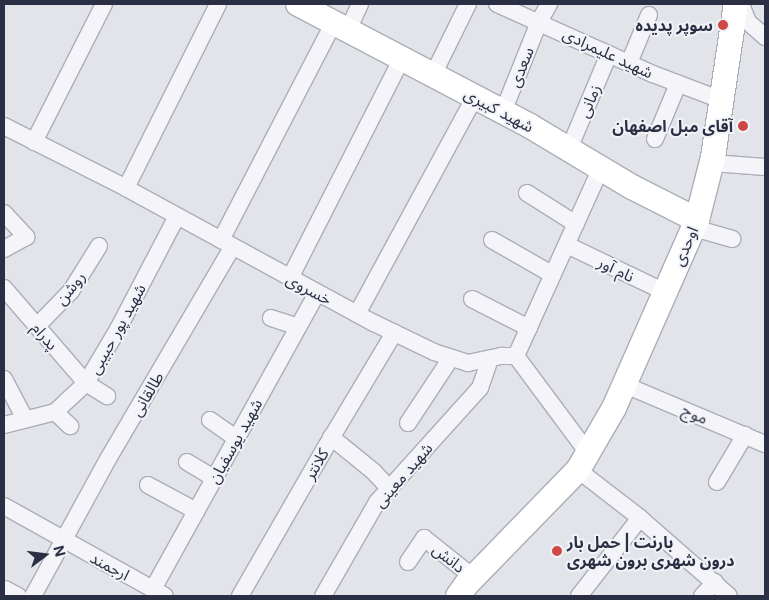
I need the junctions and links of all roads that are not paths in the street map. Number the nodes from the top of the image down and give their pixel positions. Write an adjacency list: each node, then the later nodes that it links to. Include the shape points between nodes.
1 (104, 4): 24 (street)
2 (218, 4): 29 (street)
3 (298, 4): 12 (main road, شهید کبیری)
4 (360, 4): 12 (street)
5 (468, 4): 17 (street)
6 (496, 4): 11 (street, شهید علیمرادی)
7 (550, 4): 11 (street, سعدی)
8 (736, 4): 20 (main road, اوحدی)
9 (741, 4): 13 (street, via 748,22)
10 (649, 15): 16 (street)
11 (539, 22): 14 (street, شهید علیمرادی); 21 (street, سعدی)
12 (341, 26): 15 (main road, شهید کبیری); 37 (street, طالقانی)
13 (765, 37)
14 (609, 54): 16 (street, شهید علیمرادی); 25 (street, زمانی)
15 (402, 58): 17 (main road, شهید کبیری); 42 (street)
16 (629, 63): 18 (street, شهید علیمرادی)
17 (433, 75): 19 (main road, شهید کبیری)
18 (678, 84): 20 (street, شهید علیمرادی); 23 (street)
19 (475, 97): 21 (main road, شهید کبیری); 47 (street)
20 (721, 100): 26 (main road, اوحدی)
21 (503, 112): 25 (main road, شهید کبیری)
22 (4, 126): 24 (street, خسروی)
23 (656, 139)
24 (34, 142): 29 (street, خسروی)
25 (569, 149): 28 (main road, شهید کبیری)
26 (712, 163): 27 (street); 34 (main road, اوحدی)
27 (765, 167)
28 (601, 168): 33 (street); 34 (main road, شهید کبیری)
29 (126, 188): 32 (street, خسروی)
30 (527, 192): 33 (street)
31 (4, 213): 40 (street, via 26,237)
32 (177, 216): 37 (street, خسروی); 57 (street, شهید پور حبیبی)
33 (576, 224): 38 (street)
34 (695, 224): 35 (street); 44 (main road, اوحدی)
35 (732, 239)
36 (492, 240): 41 (street)
37 (227, 244): 42 (street, خسروی); 79 (street, طالقانی)
38 (567, 245): 41 (street); 44 (street, نام آور)
39 (99, 246): 49 (street, روشن, via 71,290)
40 (4, 249)
41 (553, 275): 51 (street)
42 (290, 278): 45 (street, خسروی)
43 (4, 288): 49 (street, پدرام)
44 (665, 292): 58 (main road, اوحدی)
45 (317, 293): 47 (street, خسروی); 50 (street, شهید یوسفیان)
46 (472, 299): 51 (street)
47 (357, 314): 52 (street, خسروی)
48 (271, 318): 50 (street)
49 (37, 326): 57 (street, پدرام)
50 (298, 327): 68 (street, شهید یوسفیان)
51 (529, 328): 53 (street)
52 (394, 333): 54 (street, خسروی); 67 (street, کلانتر)
53 (516, 356): 55 (street, خسروی); 71 (street)
54 (451, 358): 55 (street, خسروی, via 468,363); 63 (street)
55 (490, 360): 75 (street, شهید معینی, via 480,388)
56 (4, 379): 61 (street)
57 (86, 383): 59 (street, پدرام); 60 (street, شهید پور حبیبی)
58 (625, 385): 66 (street, موج); 71 (main road, اوحدی)
59 (107, 396)
60 (55, 412): 61 (street, شهید پور حبیبی); 65 (street)
61 (25, 419): 64 (street, شهید پور حبیبی)
62 (210, 420): 68 (street)
63 (408, 424)
64 (4, 425)
65 (70, 426)
66 (745, 436): 69 (street, موج); 73 (street)
67 (332, 437): 75 (street); 85 (street, کلانتر)
68 (236, 438): 72 (street, شهید یوسفیان)
69 (765, 444)
70 (187, 462): 72 (street)
71 (583, 462): 78 (street); 81 (main road, اوحدی)
72 (214, 478): 77 (street, شهید یوسفیان)
73 (717, 482)
74 (148, 485): 77 (street)
75 (390, 488): 86 (street, شهید معینی, via 377,502)
76 (4, 506): 79 (street, ارجمند)
77 (196, 511): 83 (street, شهید یوسفیان)
78 (640, 518): 82 (street); 88 (street)
79 (63, 541): 83 (street, ارجمند); 84 (street, طالقانی)
80 (408, 562): 81 (street, دانش, via 424,538)
81 (473, 577): 87 (main road, اوحدی)
82 (715, 582): 89 (street); 90 (street)
83 (159, 593)
84 (33, 596)
85 (240, 596)
86 (323, 596)
87 (458, 596)
88 (579, 596)
89 (702, 596)
90 (729, 596)

